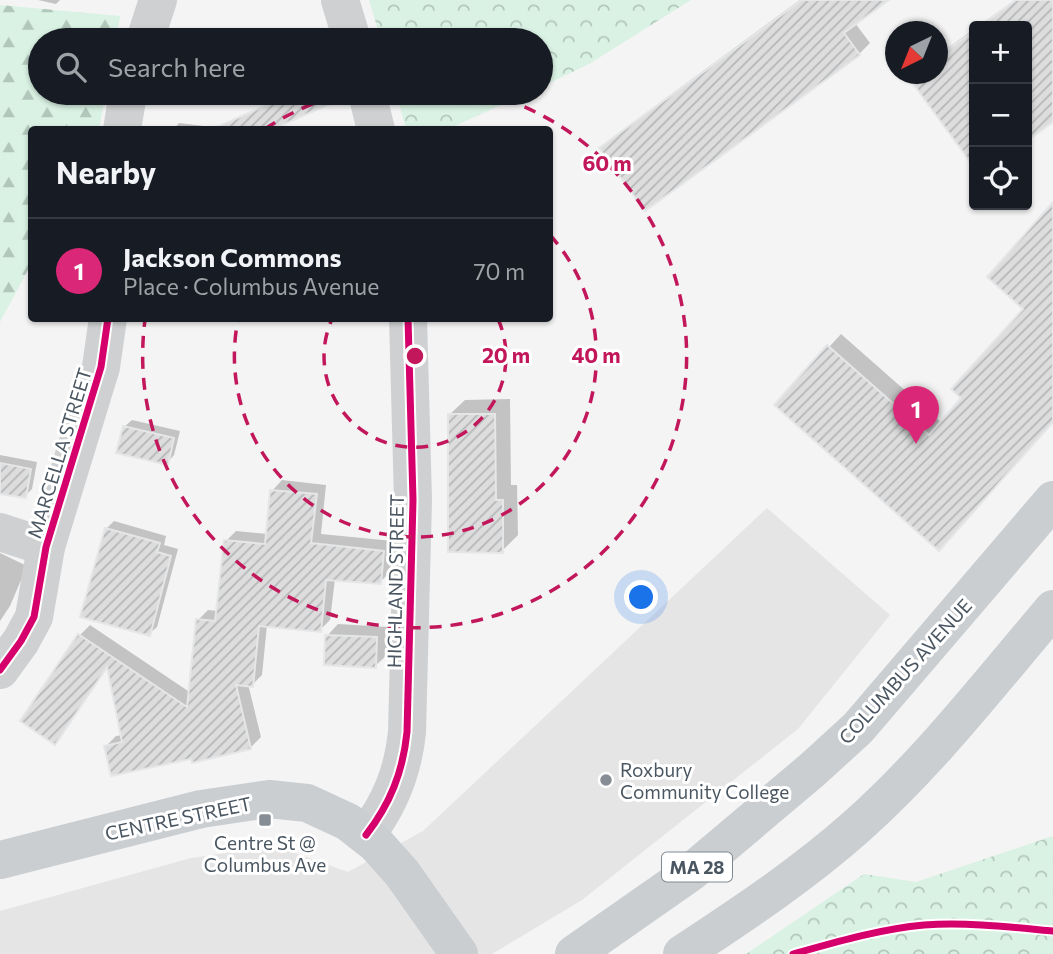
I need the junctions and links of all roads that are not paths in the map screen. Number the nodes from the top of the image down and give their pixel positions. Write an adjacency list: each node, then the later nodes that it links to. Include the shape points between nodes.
1 (158, 0): 3 (street)
2 (340, 0): 4 (street)
3 (149, 28)
4 (348, 28)
5 (126, 105): 7 (street)
6 (370, 105): 8 (street)
7 (123, 126)
8 (375, 126)
9 (107, 322): 13 (street, MARCELLA STREET, via 101,367)
10 (408, 322): 16 (street, HIGHLAND STREET, via 412,500 408,724 395,788)
11 (1053, 500): 19 (main road, COLUMBUS AVENUE / MA 28, via 858,729 700,865)
12 (0, 532): 13 (street)
13 (46, 547): 15 (street, MARCELLA STREET, via 34,617)
14 (1053, 609): 20 (main road, via 932,751 856,827 796,877)
15 (0, 670)
16 (366, 835): 17 (main road, CENTRE STREET, via 317,806 269,799 201,810); 18 (main road, CENTRE STREET, via 402,873)
17 (0, 860)
18 (459, 954)
19 (574, 954)
20 (682, 954)

